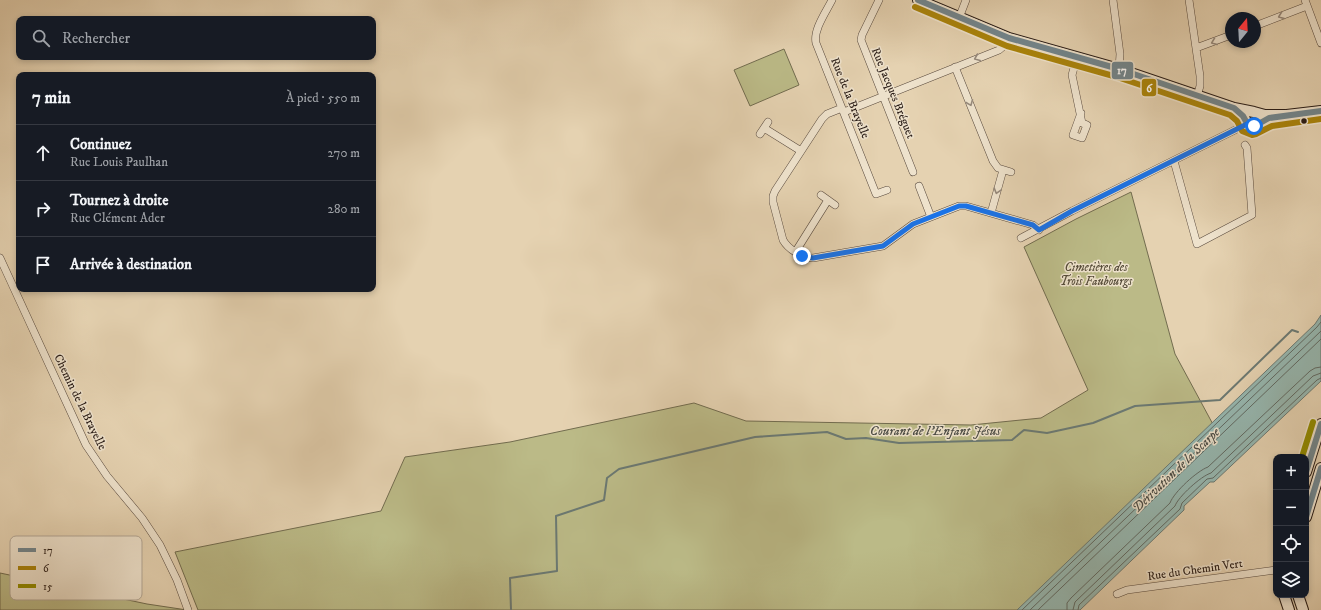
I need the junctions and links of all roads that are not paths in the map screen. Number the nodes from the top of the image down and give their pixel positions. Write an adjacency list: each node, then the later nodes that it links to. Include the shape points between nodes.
1 (832, 0): 19 (street, Rue de la Brayelle, via 815,38)
2 (879, 0): 17 (street, Rue Jacques Bréguet, via 861,38)
3 (918, 0): 8 (main road)
4 (966, 0): 8 (street)
5 (1113, 0): 16 (street, via 1120,54)
6 (1189, 0): 13 (street)
7 (1306, 3): 9 (street, one-way to 9); 12 (street)
8 (960, 18): 11 (main road)
9 (1261, 23)
10 (1225, 37): 13 (street, one-way to 13)
11 (1009, 38): 14 (main road); 15 (street, one-way to 15, via 999,50)
12 (1321, 43)
13 (1196, 48): 18 (street, via 1201,79)
14 (1077, 57): 16 (main road); 21 (street, via 1072,76)
15 (955, 67): 17 (street); 28 (street, one-way to 28, via 992,161)
16 (1119, 69): 18 (main road)
17 (883, 96): 19 (street); 29 (street, Rue Jacques Bréguet)
18 (1197, 96): 23 (main road, via 1234,108)
19 (843, 110): 26 (street, via 824,116); 32 (street, Rue de la Brayelle, via 876,194)
20 (1321, 111): 22 (main road)
21 (1080, 113)
22 (1284, 115): 23 (main road); 23 (main road, via 1258,124 1260,118)
23 (1250, 117): 27 (street)
24 (764, 128): 26 (street)
25 (1245, 145): 27 (street, via 1248,148 1252,215 1197,244)
26 (801, 151): 40 (street, via 775,191 773,199 782,240)
27 (1174, 161): 38 (street)
28 (1003, 170): 30 (street); 36 (street, one-way to 36)
29 (913, 172)
30 (1011, 172)
31 (919, 186): 37 (street)
32 (888, 190)
33 (821, 195): 34 (street)
34 (828, 200): 35 (street); 40 (street)
35 (835, 205)
36 (991, 213): 37 (street, via 963,205); 38 (street, via 1033,225)
37 (931, 217): 40 (street, via 910,226 883,246 813,258)
38 (1039, 230): 39 (street)
39 (1021, 238)
40 (796, 251)
41 (0, 258): 50 (street, Chemin de la Brayelle, via 86,445 154,536 175,574)
42 (1321, 424): 43 (main road)
43 (1309, 462)
44 (1321, 468): 45 (main road)
45 (1309, 507)
46 (1273, 570): 47 (street, Rue du Chemin Vert, via 1127,590)
47 (1117, 594)
48 (1285, 598): 51 (main road)
49 (1299, 598): 52 (main road)
50 (188, 610)
51 (1289, 610)
52 (1303, 610)

